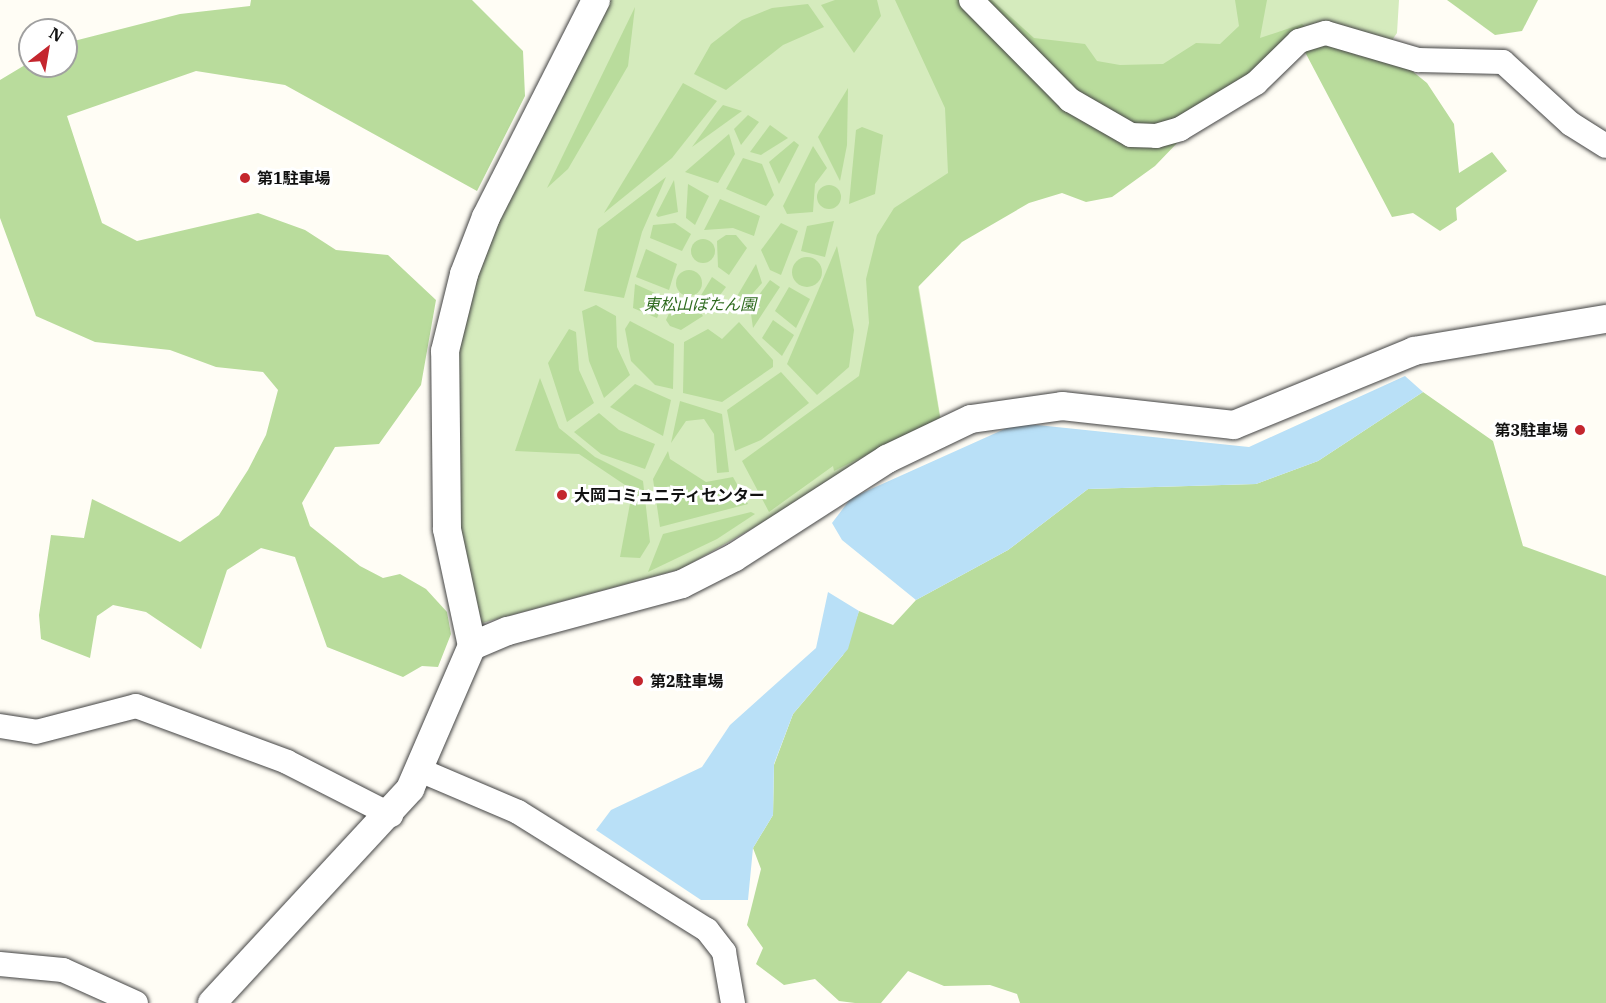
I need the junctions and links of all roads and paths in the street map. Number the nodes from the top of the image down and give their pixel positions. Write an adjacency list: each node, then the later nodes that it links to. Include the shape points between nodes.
1 (596, 0): 5 (street, via 486,217 464,274 445,351 447,529)
2 (971, 0): 3 (street, via 1070,100 1131,135 1180,129 1256,83 1299,41 1326,33 1418,60 1503,62 1571,124)
3 (1606, 146)
4 (1606, 319): 5 (street, via 1414,351 1234,425 1062,406 971,418 887,459 735,557 682,584 508,631)
5 (472, 646): 7 (street)
6 (0, 726): 8 (street, via 36,732 136,706 287,762)
7 (422, 771): 8 (street); 12 (street, via 518,812 707,930 724,952)
8 (391, 815): 11 (street, via 256,949)
9 (0, 964): 10 (street, via 63,970)
10 (136, 1003)
11 (212, 1003)
12 (733, 1003)

